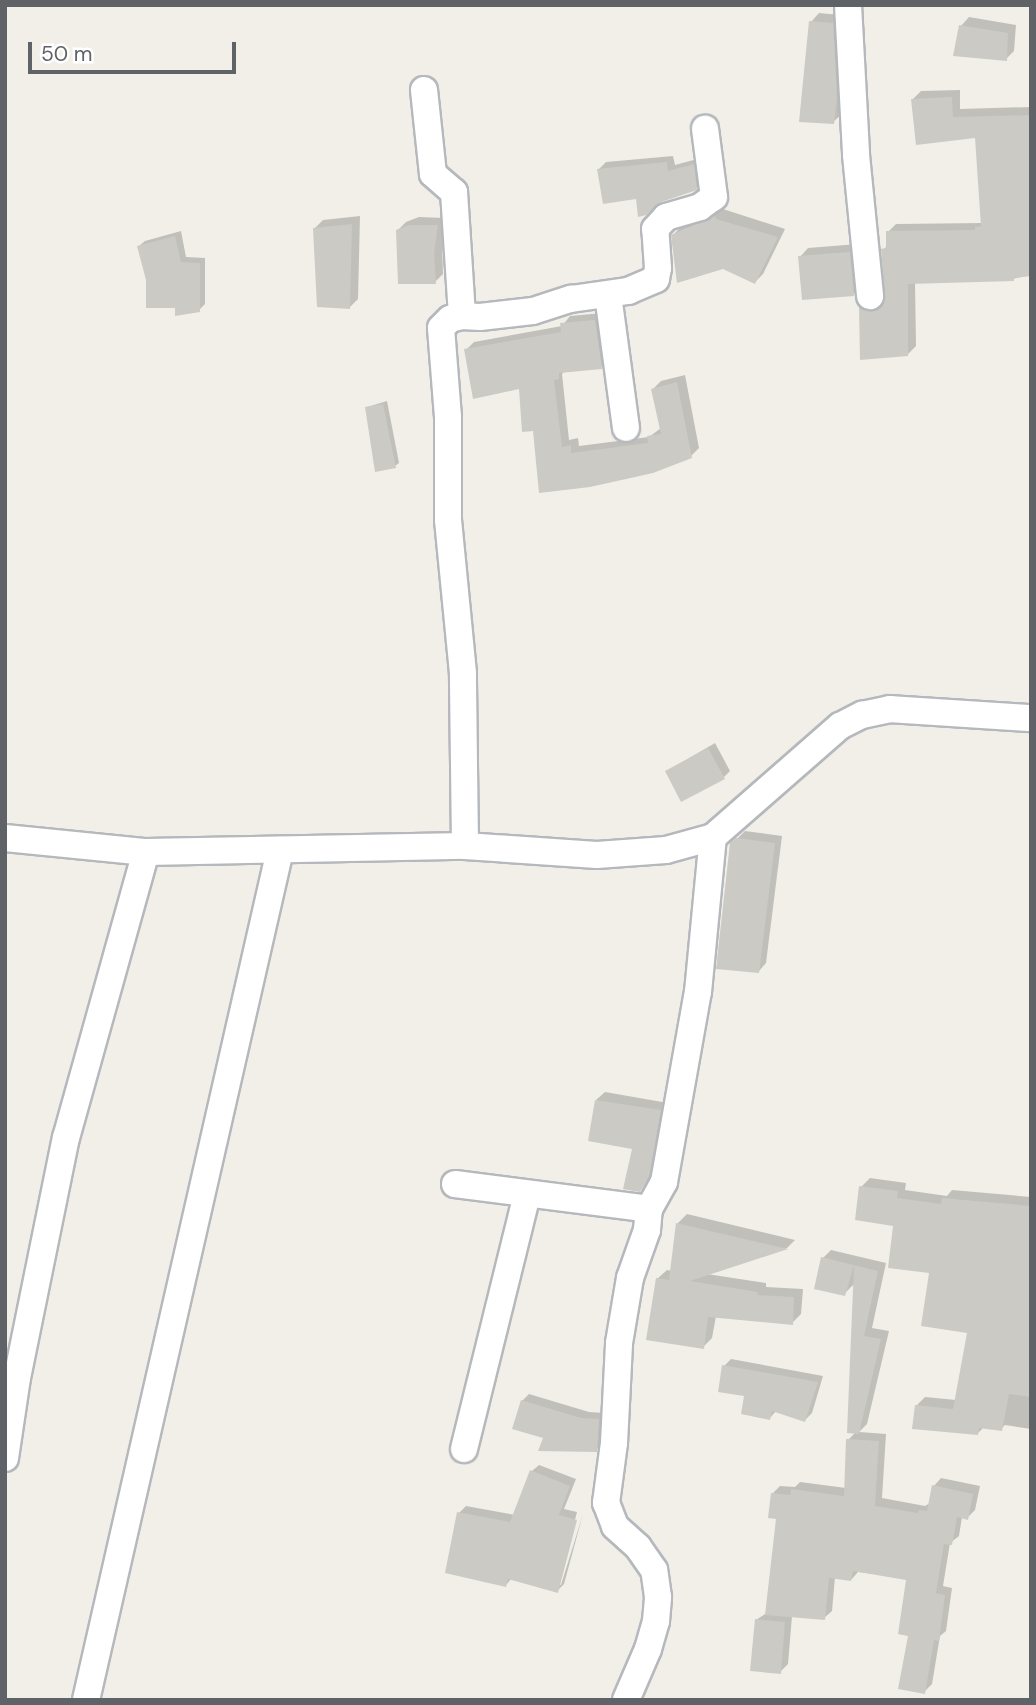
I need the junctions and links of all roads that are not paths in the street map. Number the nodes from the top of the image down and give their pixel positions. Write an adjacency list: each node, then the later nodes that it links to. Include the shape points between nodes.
1 (848, 5): 5 (street)
2 (424, 90): 6 (street, via 433,174 454,192)
3 (705, 129): 4 (street, via 713,197 700,207 666,217 655,229 656,279)
4 (608, 295): 6 (street, via 570,299 533,311); 7 (street)
5 (870, 296)
6 (462, 316): 11 (street, via 441,328 448,417 448,520 463,673)
7 (626, 428)
8 (1031, 718): 9 (street, via 890,709 862,715 839,726)
9 (713, 836): 11 (street, via 666,850 597,855); 16 (street, via 698,992 664,1182)
10 (5, 838): 13 (street)
11 (465, 846): 12 (street)
12 (280, 850): 13 (street); 19 (street)
13 (146, 852): 18 (street, via 66,1138)
14 (455, 1184): 15 (street)
15 (527, 1195): 16 (street); 17 (street)
16 (649, 1209): 20 (street, via 619,1343 606,1503 615,1526 654,1570 658,1597 648,1649)
17 (464, 1449)
18 (5, 1458)
19 (86, 1700)
20 (626, 1700)

